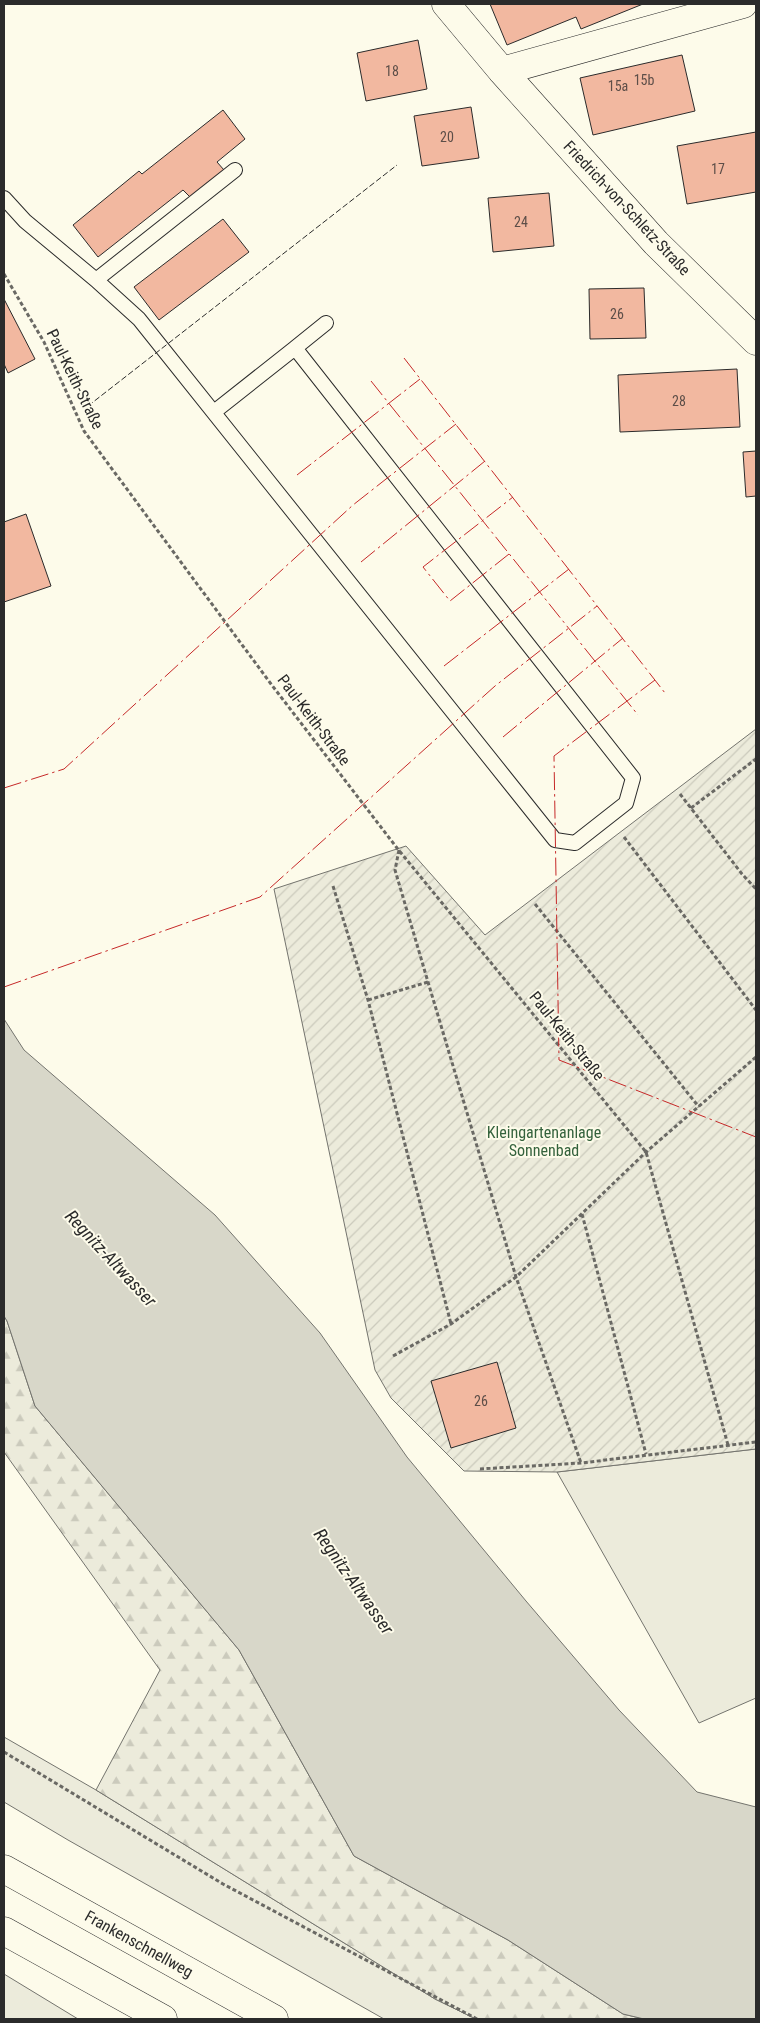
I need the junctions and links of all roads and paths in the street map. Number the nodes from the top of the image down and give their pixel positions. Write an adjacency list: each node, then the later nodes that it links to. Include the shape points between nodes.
1 (446, 4): 5 (main road, Friedrich-von-Schletz-Straße)
2 (743, 4): 5 (main road)
3 (752, 4): 4 (lane)
4 (756, 8)
5 (502, 71): 11 (main road, Friedrich-von-Schletz-Straße, via 656,243)
6 (235, 170): 9 (lane)
7 (4, 198): 9 (lane, via 25,221)
8 (4, 274): 18 (path, Paul-Keith-Straße, via 44,342 84,431 271,684)
9 (96, 280): 13 (lane, via 139,319)
10 (326, 323): 12 (lane)
11 (756, 341)
12 (295, 348): 13 (lane); 13 (lane, via 633,778 626,803 574,843 556,840)
13 (214, 412)
14 (756, 759): 16 (path)
15 (680, 794): 16 (path)
16 (691, 808): 20 (path)
17 (624, 837): 24 (path)
18 (399, 850): 22 (path, via 395,870); 27 (path, Paul-Keith-Straße)
19 (333, 886): 23 (path)
20 (756, 889)
21 (535, 904): 26 (path)
22 (428, 982): 23 (path); 29 (path)
23 (368, 1000): 30 (path)
24 (756, 1010)
25 (756, 1057): 26 (path)
26 (699, 1108): 27 (path)
27 (646, 1152): 28 (path); 33 (path)
28 (582, 1214): 29 (path); 34 (path)
29 (516, 1277): 30 (path); 35 (path)
30 (451, 1324): 31 (path)
31 (393, 1356)
32 (756, 1442): 33 (path)
33 (728, 1445): 34 (path)
34 (646, 1454): 35 (path)
35 (581, 1463): 36 (path)
36 (480, 1469)
37 (4, 1752): 42 (path, via 223,1884)
38 (4, 1868): 41 (main road, Frankenschnellweg)
39 (4, 1931): 40 (main road)
40 (163, 2019)
41 (274, 2019)
42 (477, 2019)

